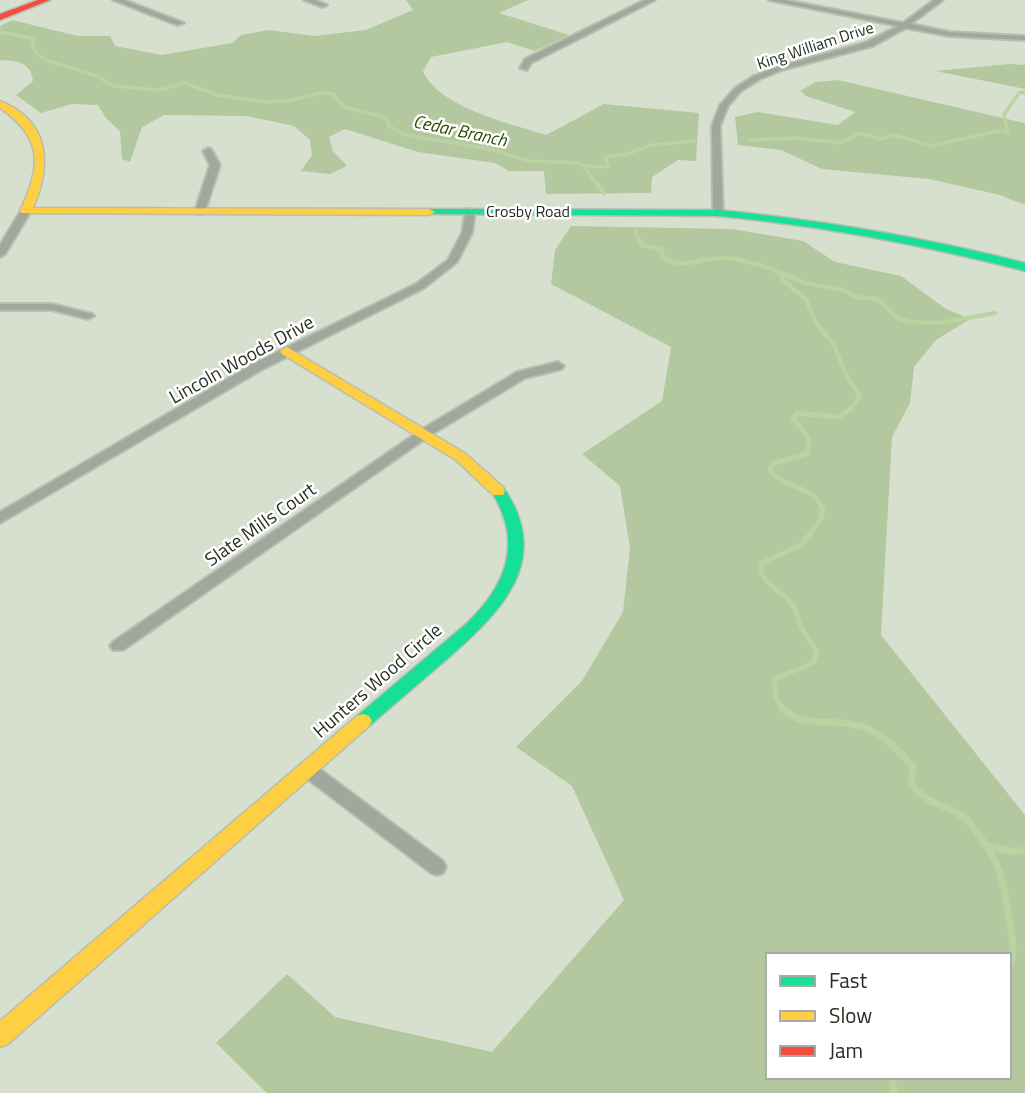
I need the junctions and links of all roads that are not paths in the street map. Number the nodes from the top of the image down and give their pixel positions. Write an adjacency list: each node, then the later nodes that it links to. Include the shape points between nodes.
1 (46, 0): 8 (street)
2 (117, 0): 9 (street)
3 (308, 0): 7 (street)
4 (651, 0): 12 (street, via 528,61)
5 (773, 0): 10 (street)
6 (939, 0): 10 (street, King William Drive)
7 (323, 5)
8 (0, 17)
9 (180, 23)
10 (906, 24): 11 (street, via 967,36); 18 (street, King William Drive, via 874,42 783,68 734,92 716,126)
11 (1025, 38)
12 (524, 68)
13 (0, 104): 15 (street, via 26,122 43,153 41,180)
14 (208, 151): 16 (street, via 215,164)
15 (26, 211): 16 (street, Crosby Road); 19 (street)
16 (200, 211): 17 (street, Crosby Road)
17 (470, 211): 18 (street, Crosby Road); 23 (street, Lincoln Woods Drive, via 461,248 437,275)
18 (718, 213): 20 (street, Crosby Road, via 885,233)
19 (0, 254)
20 (1025, 267)
21 (0, 307): 22 (street, via 52,307)
22 (88, 316)
23 (287, 351): 25 (street, Hunters Wood Circle); 26 (street, Lincoln Woods Drive)
24 (558, 366): 25 (street, Slate Mills Court, via 521,376)
25 (425, 433): 27 (street, Slate Mills Court); 28 (street, Hunters Wood Circle, via 464,459 501,491 513,509 519,528 513,573 483,617)
26 (0, 517)
27 (118, 646)
28 (307, 769): 29 (street); 30 (street, Hunters Wood Circle)
29 (437, 866)
30 (0, 1036)

